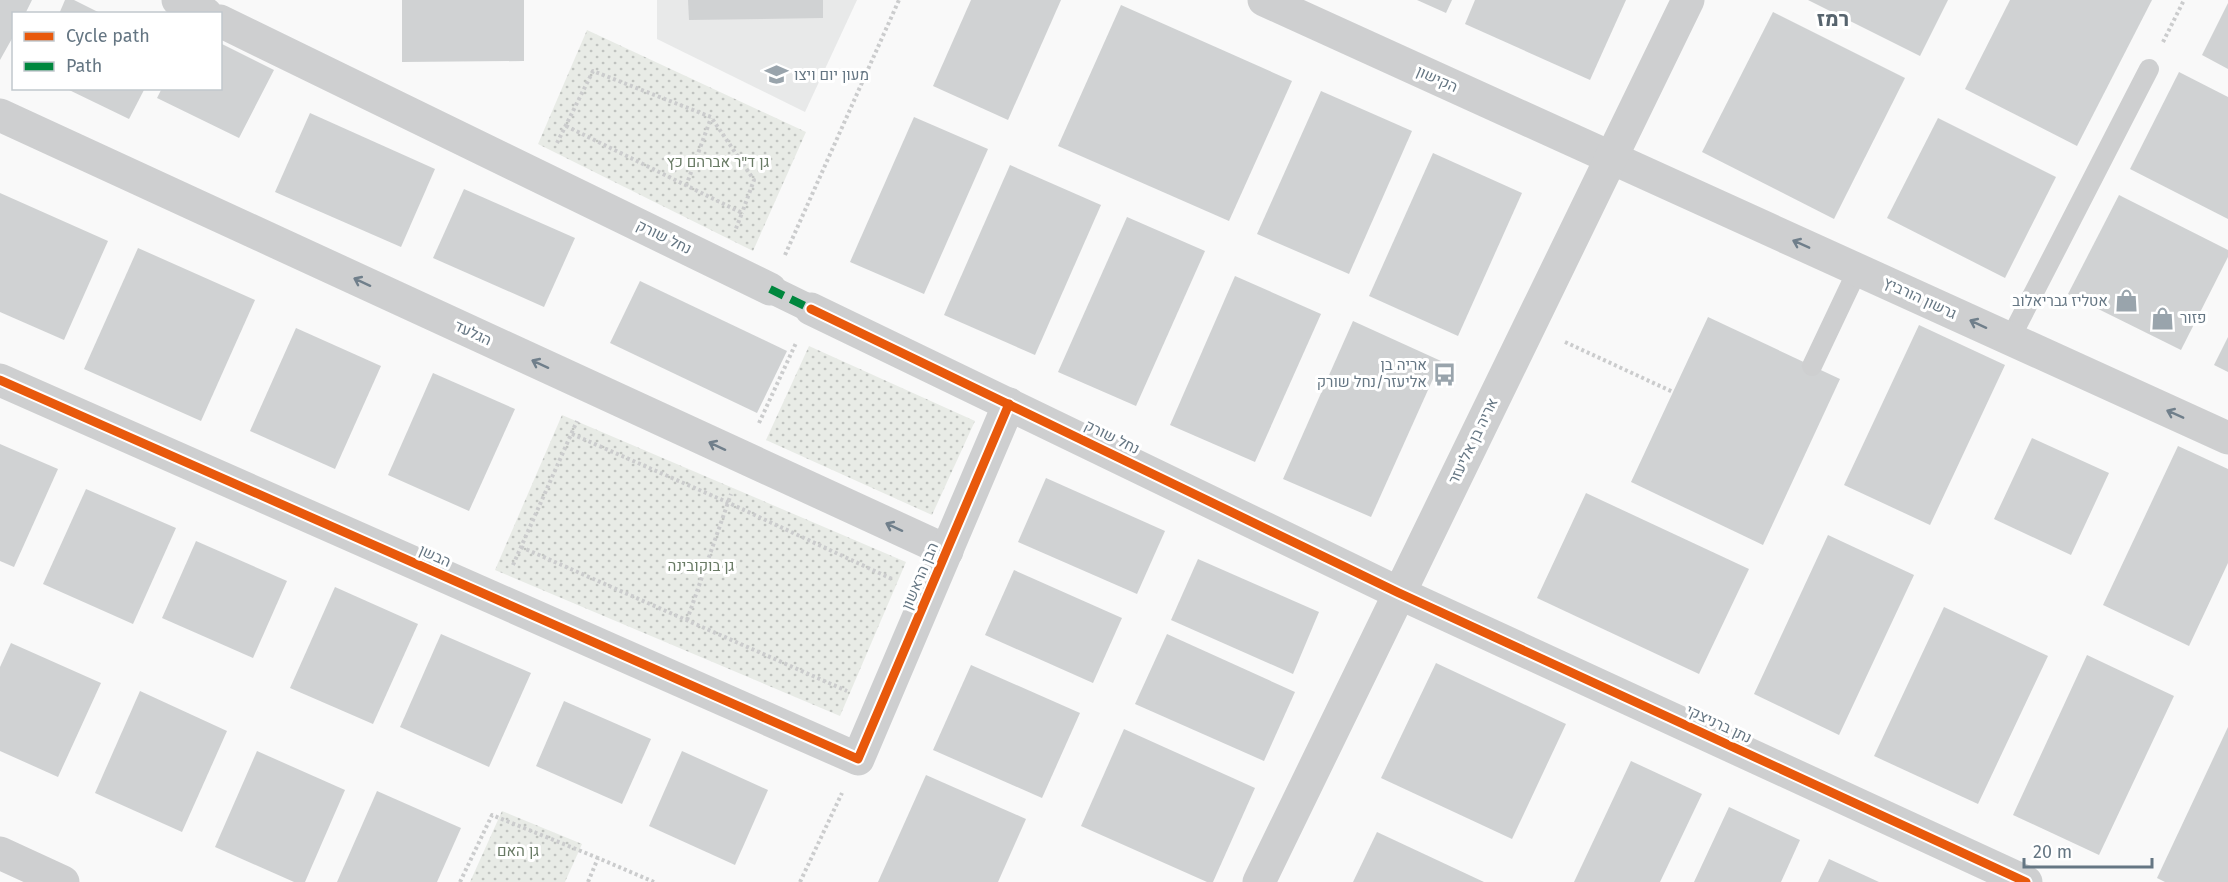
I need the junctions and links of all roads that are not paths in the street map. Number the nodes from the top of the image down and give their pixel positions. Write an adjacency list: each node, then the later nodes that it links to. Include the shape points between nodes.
1 (178, 0): 4 (street)
2 (1264, 0): 8 (street, הקישון)
3 (1688, 0): 8 (street, אריה בן אליעזר)
4 (202, 12)
5 (222, 22): 10 (street, נחל שורק)
6 (2150, 69): 12 (lane)
7 (0, 115): 17 (street, הגלעד, one-way to 7)
8 (1611, 157): 9 (street, גרשון הורביץ, one-way to 8); 18 (street, אריה בן אליעזר)
9 (1858, 269): 12 (street, גרשון הורביץ, one-way to 9); 13 (lane)
10 (770, 288): 11 (street, נחל שורק)
11 (811, 309): 15 (street, נחל שורק)
12 (2010, 339): 16 (street, גרשון הורביץ, one-way to 12)
13 (1812, 366)
14 (0, 380): 19 (street, הבשן)
15 (1009, 405): 17 (street, הבן הראשון); 18 (street, נחל שורק)
16 (2228, 438)
17 (947, 551): 19 (street, הבן הראשון)
18 (1399, 593): 22 (street, אריה בן אליעזר); 23 (street, נתן ברניצקי)
19 (858, 759)
20 (0, 853): 21 (street)
21 (63, 882)
22 (1258, 882)
23 (2026, 882)

